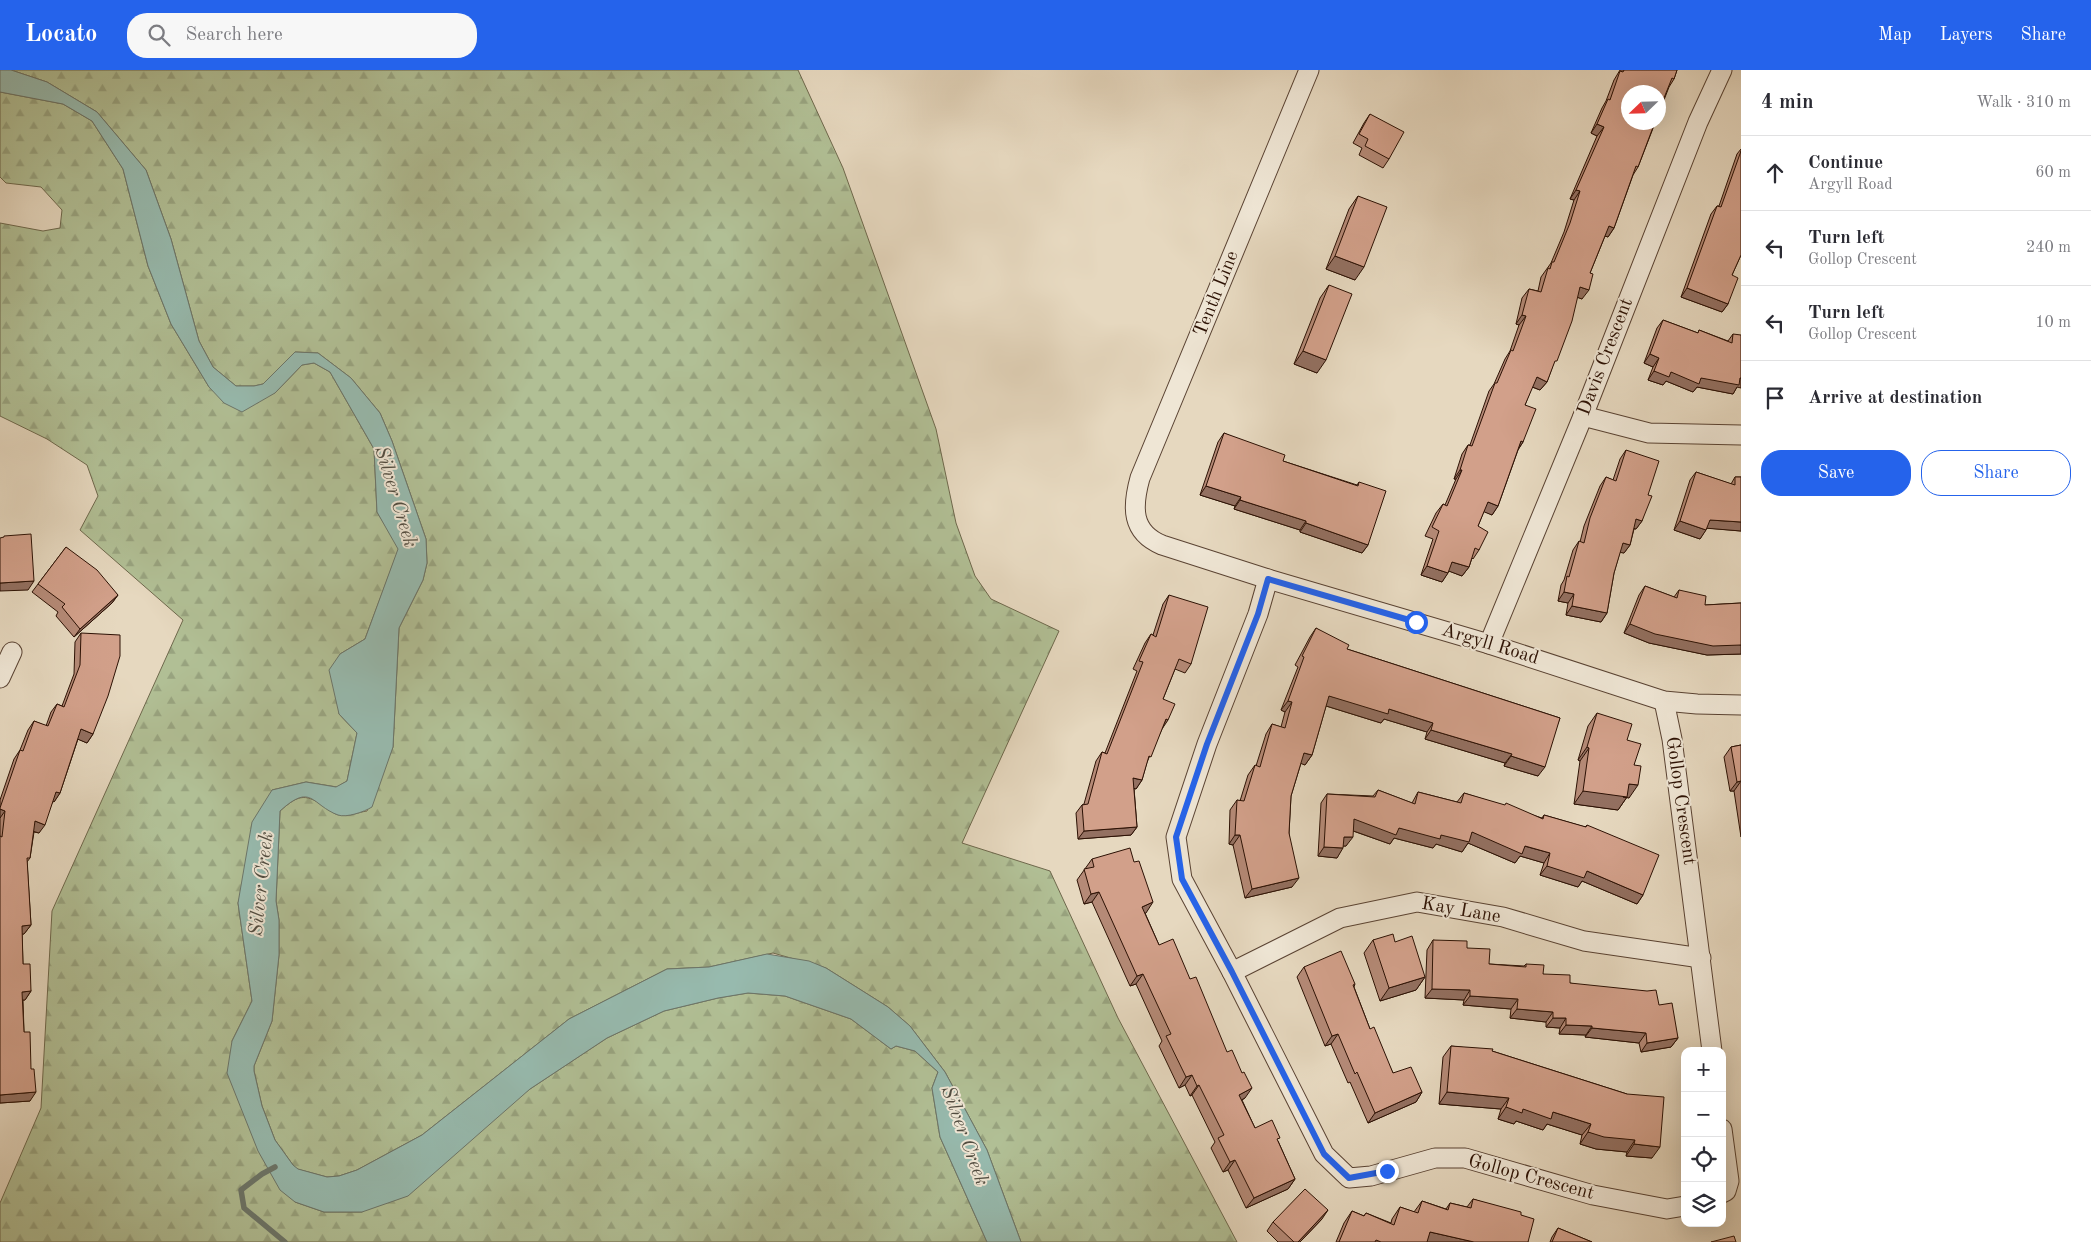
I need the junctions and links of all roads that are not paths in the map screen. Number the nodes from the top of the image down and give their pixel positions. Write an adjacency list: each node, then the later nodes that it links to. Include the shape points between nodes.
1 (1309, 70): 5 (street, Tenth Line, via 1140,478 1134,505)
2 (1722, 70): 3 (street, Davis Crescent, via 1698,122)
3 (1583, 416): 4 (street, via 1649,433); 7 (street, Davis Crescent)
4 (1741, 435)
5 (1137, 520): 6 (street, Argyll Road, via 1150,540)
6 (1268, 579): 7 (street, Argyll Road); 13 (street, Gollop Crescent, via 1176,837 1182,879)
7 (1489, 644): 10 (street, Argyll Road)
8 (12, 652): 9 (street)
9 (0, 678)
10 (1664, 700): 11 (street, Argyll Road); 12 (street, Gollop Crescent)
11 (1741, 705)
12 (1701, 958): 13 (street, Kay Lane, via 1584,941 1503,917 1417,902 1340,918); 14 (street, Gollop Crescent)
13 (1232, 972): 17 (street, Gollop Crescent, via 1324,1154 1349,1178 1371,1176 1436,1158 1465,1158 1593,1195 1667,1209)
14 (1712, 1047)
15 (1723, 1137): 16 (street, via 1729,1181)
16 (1726, 1191)
17 (1681, 1207)

